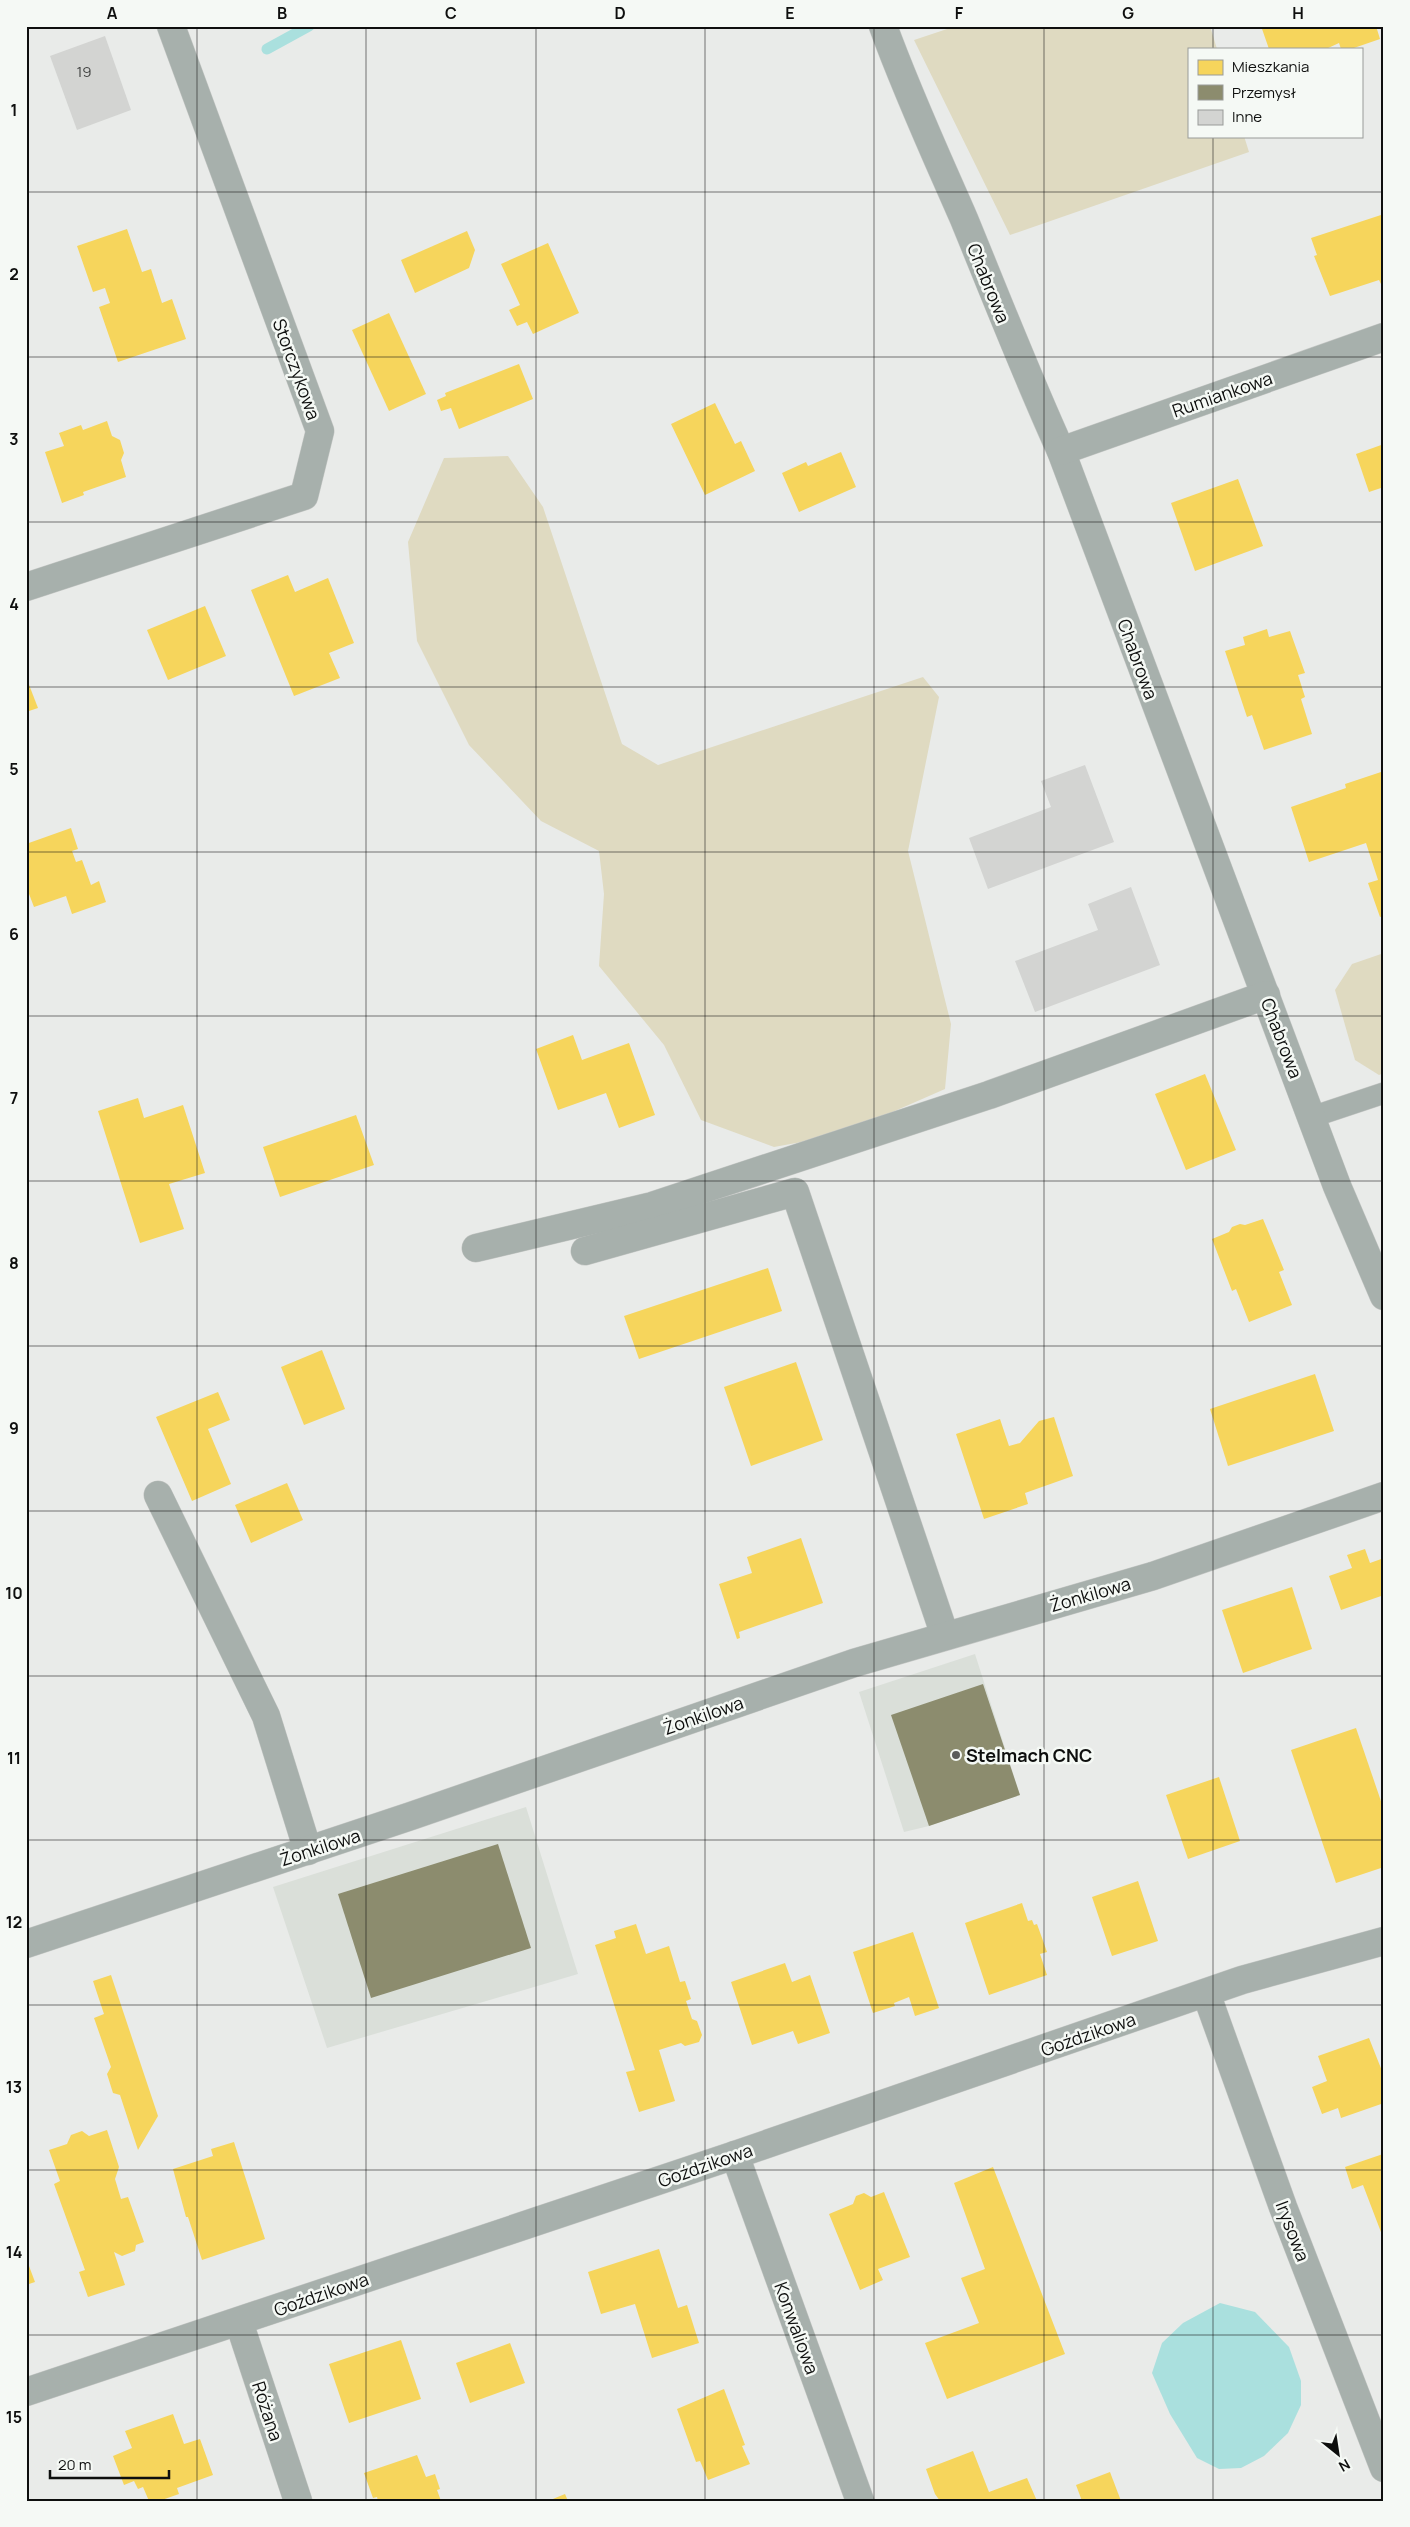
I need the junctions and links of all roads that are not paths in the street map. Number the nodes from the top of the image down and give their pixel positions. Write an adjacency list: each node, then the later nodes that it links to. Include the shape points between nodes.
1 (171, 26): 5 (street, Storczykowa, via 320,431 304,496)
2 (883, 26): 4 (street, Chabrowa, via 1022,365)
3 (1384, 337): 4 (street, Rumiankowa)
4 (1061, 451): 6 (street, Chabrowa)
5 (26, 587)
6 (1266, 995): 8 (street, Chabrowa); 9 (street, via 989,1095 652,1206)
7 (1384, 1093): 8 (lane)
8 (1312, 1117): 11 (street, Chabrowa, via 1337,1186)
9 (476, 1248)
10 (585, 1251): 14 (street, via 795,1192)
11 (1384, 1296)
12 (158, 1495): 15 (street, via 266,1716)
13 (1384, 1496): 14 (street, Żonkilowa, via 1153,1576)
14 (945, 1636): 15 (street, Żonkilowa, via 854,1663)
15 (308, 1851): 17 (street, Żonkilowa)
16 (1384, 1941): 18 (street, Goździkowa)
17 (26, 1944)
18 (1206, 1992): 19 (street, Goździkowa); 22 (street, Irysowa, via 1283,2207)
19 (734, 2154): 20 (street, Goździkowa); 24 (street, Konwaliowa)
20 (239, 2322): 21 (street, Goździkowa); 23 (street, Różana)
21 (26, 2392)
22 (1384, 2468)
23 (298, 2501)
24 (860, 2501)

